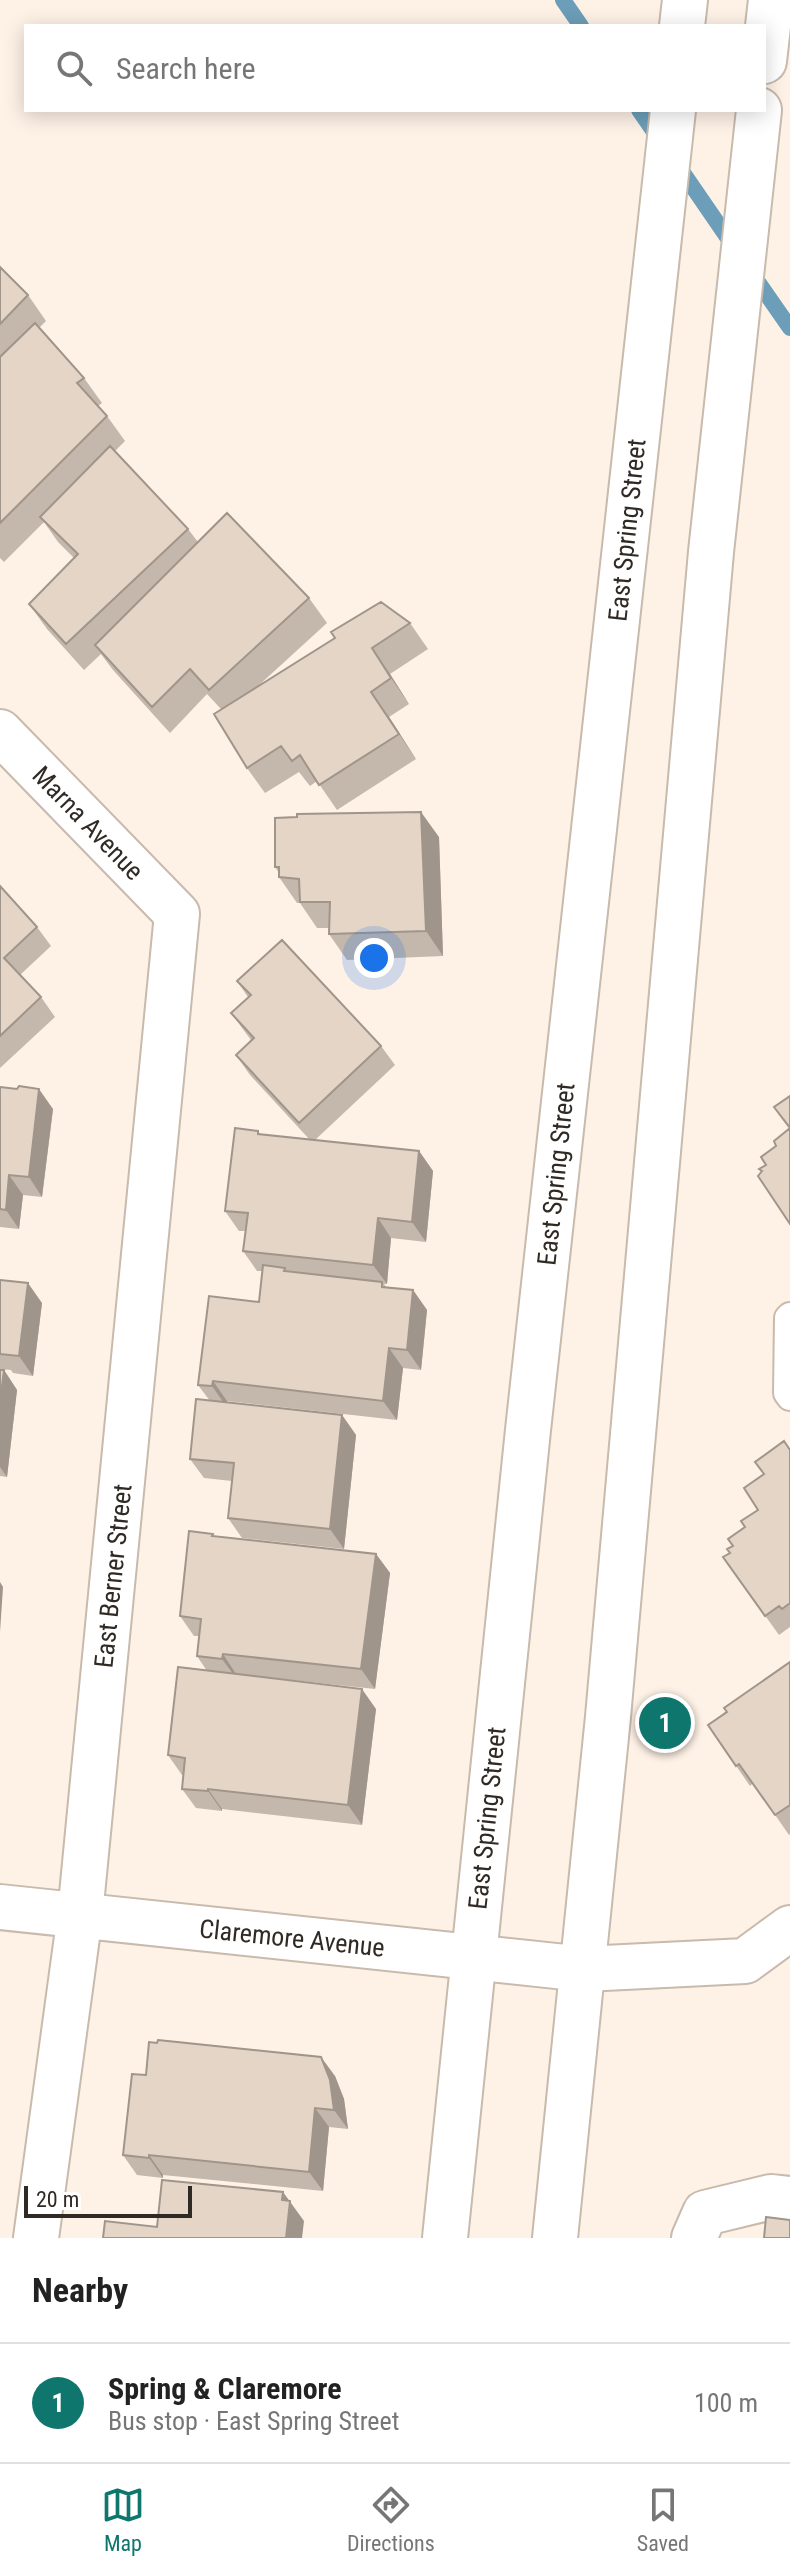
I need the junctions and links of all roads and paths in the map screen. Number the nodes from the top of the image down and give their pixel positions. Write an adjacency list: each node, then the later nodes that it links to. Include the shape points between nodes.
1 (685, 0): 3 (main road)
2 (771, 0): 4 (main road)
3 (682, 24)
4 (766, 44)
5 (673, 112): 14 (main road, East Spring Street)
6 (759, 112): 15 (main road, via 711,552)
7 (0, 732): 8 (main road, Marna Avenue)
8 (177, 914): 12 (main road, East Berner Street)
9 (790, 1316): 10 (lane)
10 (790, 1397)
11 (0, 1907): 12 (main road, Claremore Avenue)
12 (80, 1915): 14 (main road, Claremore Avenue); 17 (main road, East Berner Street)
13 (790, 1928): 15 (main road, Claremore Avenue, via 745,1961)
14 (473, 1957): 15 (main road, Claremore Avenue); 18 (main road, East Spring Street)
15 (584, 1969): 19 (main road)
16 (790, 2199): 20 (main road, via 771,2197 705,2213)
17 (36, 2238)
18 (445, 2238)
19 (555, 2238)
20 (694, 2238)

